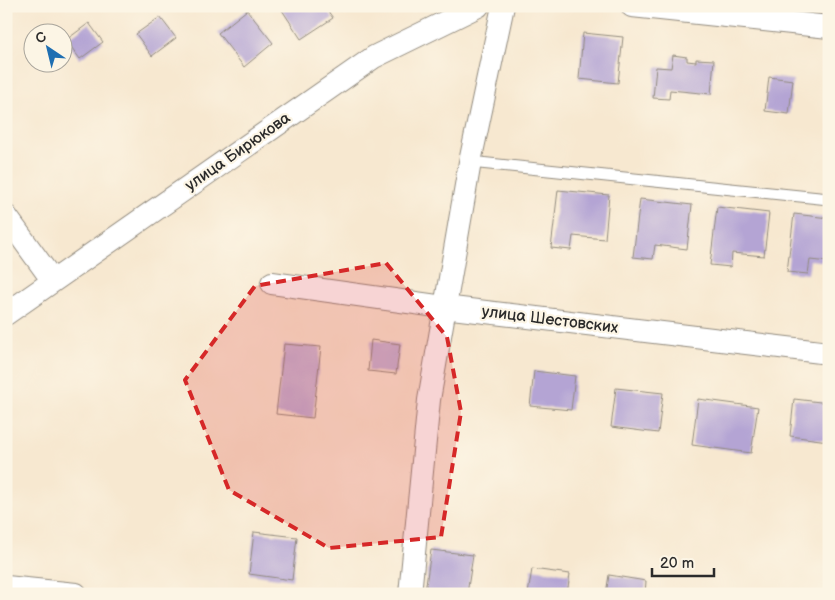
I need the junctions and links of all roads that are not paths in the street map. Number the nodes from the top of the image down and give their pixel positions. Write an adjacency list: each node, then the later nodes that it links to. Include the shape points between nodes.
1 (478, 6): 8 (street, улица Бирюкова, via 374,57)
2 (503, 6): 5 (street)
3 (632, 6): 4 (street)
4 (829, 27)
5 (470, 162): 6 (lane); 10 (street)
6 (829, 199)
7 (6, 216): 8 (street)
8 (53, 281): 11 (street, улица Бирюкова)
9 (272, 283): 10 (street, улица Шестовских)
10 (444, 307): 12 (street, улица Шестовских); 15 (street, via 429,400)
11 (6, 314)
12 (829, 353)
13 (6, 587): 14 (street)
14 (76, 594)
15 (410, 594)

